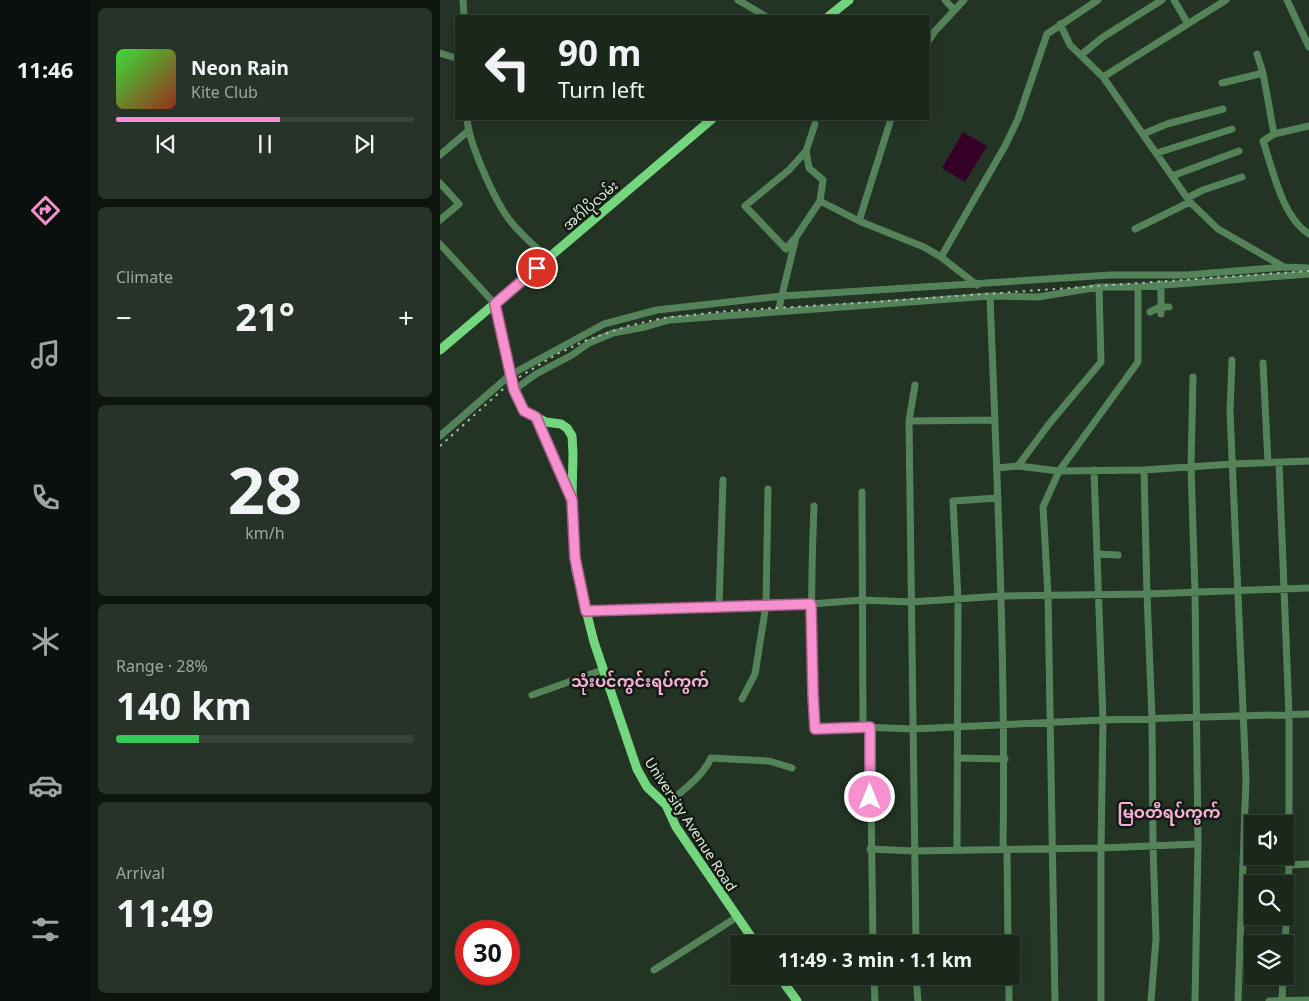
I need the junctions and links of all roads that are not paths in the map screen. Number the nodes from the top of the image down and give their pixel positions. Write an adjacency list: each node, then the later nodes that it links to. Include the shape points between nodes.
1 (463, 0): 12 (street)
2 (738, 0): 13 (street)
3 (849, 0): 14 (main road)
4 (945, 0): 11 (street)
5 (964, 0): 11 (street)
6 (1098, 0): 15 (street)
7 (1162, 0): 21 (street, via 1103,37)
8 (1174, 0): 16 (street)
9 (1226, 0): 16 (street)
10 (1287, 0): 18 (street)
11 (954, 10): 17 (street)
12 (464, 15)
13 (763, 15)
14 (830, 15)
15 (1060, 24): 21 (street, via 1070,45); 51 (street, via 1047,34 1018,119)
16 (1188, 24): 24 (street)
17 (930, 38)
18 (1309, 47)
19 (440, 54): 22 (street)
20 (1257, 54): 23 (street)
21 (1081, 55): 24 (street)
22 (455, 58)
23 (1263, 73): 25 (street); 35 (street)
24 (1104, 77): 34 (street)
25 (1222, 83)
26 (1223, 108): 34 (street)
27 (467, 120): 33 (street)
28 (711, 120): 52 (main road, အင်္ဂါပိုလမ်း)
29 (891, 120): 46 (street)
30 (815, 124): 36 (street)
31 (1309, 126): 35 (street)
32 (1232, 129): 38 (street)
33 (468, 131): 39 (street); 52 (street, via 508,218)
34 (1143, 134): 38 (street)
35 (1274, 134): 48 (street, via 1263,141 1276,183 1293,220)
36 (806, 151): 44 (street, via 809,168 822,180); 49 (street, via 789,170 745,206 786,249)
37 (1239, 151): 40 (street)
38 (1157, 153): 40 (street)
39 (440, 155)
40 (1172, 176): 43 (street)
41 (1242, 178): 43 (street, via 1203,190)
42 (440, 183): 45 (street, via 459,204)
43 (1188, 200): 47 (street); 53 (street, via 1218,229)
44 (820, 201): 46 (street); 49 (street)
45 (440, 220)
46 (859, 222): 51 (street)
47 (1135, 229)
48 (1309, 234)
49 (796, 237): 60 (street)
50 (440, 244): 62 (street)
51 (941, 256): 57 (street)
52 (548, 259): 62 (main road, အင်္ဂါပိုလမ်း)
53 (1284, 267): 54 (street); 57 (street)
54 (1309, 268)
55 (1309, 274): 56 (street)
56 (1161, 284): 59 (street); 64 (street)
57 (977, 285): 60 (street)
58 (1099, 287): 59 (street); 61 (street, via 1038,297); 82 (street, via 1101,362)
59 (1138, 287): 87 (street, via 1138,362)
60 (782, 296): 65 (street); 70 (street, via 657,310 604,324)
61 (990, 296): 65 (street); 75 (street)
62 (495, 304): 67 (main road, အင်္ဂါပိုလမ်း); 70 (main road, University Avenue Road)
63 (1169, 307): 64 (street)
64 (1161, 310): 66 (street)
65 (778, 312): 73 (street, via 670,320 613,333 589,343)
66 (1150, 312)
67 (440, 350)
68 (1232, 360): 81 (street)
69 (1263, 363): 80 (street)
70 (510, 375): 73 (main road, University Avenue Road); 77 (street)
71 (1193, 377): 83 (street)
72 (915, 385): 76 (street)
73 (514, 390): 74 (main road, University Avenue Road, via 524,411)
74 (536, 417): 92 (main road); 92 (main road, University Avenue Road, via 561,424 570,432)
75 (995, 420): 76 (street); 84 (street)
76 (909, 422): 106 (street)
77 (440, 436)
78 (1309, 461): 79 (street)
79 (1279, 462): 80 (street); 98 (street)
80 (1268, 463): 81 (street)
81 (1232, 464): 83 (street); 97 (street)
82 (1018, 466): 84 (street); 87 (street)
83 (1190, 467): 86 (street); 99 (street)
84 (996, 468): 91 (street)
85 (1094, 470): 86 (street); 87 (street); 94 (street)
86 (1144, 470): 101 (street)
87 (1059, 471): 102 (street, via 1044,506)
88 (722, 480): 109 (street)
89 (768, 489): 108 (street)
90 (862, 492): 105 (street)
91 (998, 498): 103 (street); 104 (street, via 953,501)
92 (572, 500): 110 (main road, University Avenue Road, via 575,558)
93 (814, 506): 107 (street)
94 (1096, 554): 95 (street); 100 (street)
95 (1118, 554)
96 (1309, 588): 98 (street)
97 (1238, 589): 98 (street); 99 (street); 115 (street)
98 (1283, 589): 116 (street)
99 (1194, 591): 101 (street); 117 (street)
100 (1098, 594): 101 (street); 102 (street); 119 (street)
101 (1147, 594): 118 (street)
102 (1048, 595): 103 (street); 120 (street)
103 (1001, 596): 104 (street); 121 (street)
104 (958, 599): 106 (street); 122 (street)
105 (862, 600): 106 (street); 107 (street); 123 (street)
106 (911, 602): 124 (street)
107 (811, 604): 108 (street); 123 (street, via 815,729)
108 (766, 605): 109 (street); 113 (street, via 755,674)
109 (719, 607): 110 (street)
110 (586, 611): 111 (main road, University Avenue Road)
111 (602, 670): 112 (street); 128 (main road, University Avenue Road, via 637,769 647,787)
112 (532, 695)
113 (742, 699)
114 (1309, 714): 116 (street)
115 (1242, 715): 116 (street); 117 (street); 162 (street, via 1246,779)
116 (1289, 715): 129 (street)
117 (1197, 718): 118 (street); 130 (street)
118 (1152, 719): 119 (street); 131 (street)
119 (1103, 720): 120 (street); 133 (street)
120 (1050, 723): 121 (street); 132 (street)
121 (1004, 724): 122 (street); 126 (street)
122 (957, 726): 124 (street); 125 (street)
123 (866, 727): 124 (street); 136 (street)
124 (912, 728): 137 (street)
125 (957, 758): 126 (street); 134 (street)
126 (1005, 759): 135 (street)
127 (792, 768): 128 (street, via 770,761 710,758 700,775)
128 (666, 805): 141 (main road, University Avenue Road, via 676,827)
129 (1289, 815)
130 (1198, 844): 131 (street); 161 (street)
131 (1153, 846): 133 (street); 160 (street, via 1156,939)
132 (1052, 848): 133 (street); 135 (street); 158 (street)
133 (1101, 848): 159 (street)
134 (957, 849): 135 (street); 137 (street)
135 (1005, 849): 145 (street)
136 (870, 850): 137 (street); 143 (street)
137 (914, 851): 144 (street)
138 (1294, 864): 139 (street)
139 (1309, 864)
140 (1289, 865): 146 (street)
141 (737, 916): 142 (main road, University Avenue Road); 147 (street)
142 (750, 935)
143 (873, 935)
144 (916, 935)
145 (1008, 935)
146 (1285, 935)
147 (654, 970)
148 (785, 985): 154 (main road)
149 (874, 985): 155 (street)
150 (917, 985): 156 (street)
151 (1008, 985): 157 (street)
152 (1283, 985): 164 (street)
153 (1309, 1000): 164 (street)
154 (797, 1001)
155 (875, 1001)
156 (918, 1001)
157 (1009, 1001)
158 (1055, 1001)
159 (1101, 1001)
160 (1151, 1001)
161 (1195, 1001)
162 (1238, 1001)
163 (1269, 1001): 164 (street)
164 (1282, 1001)

